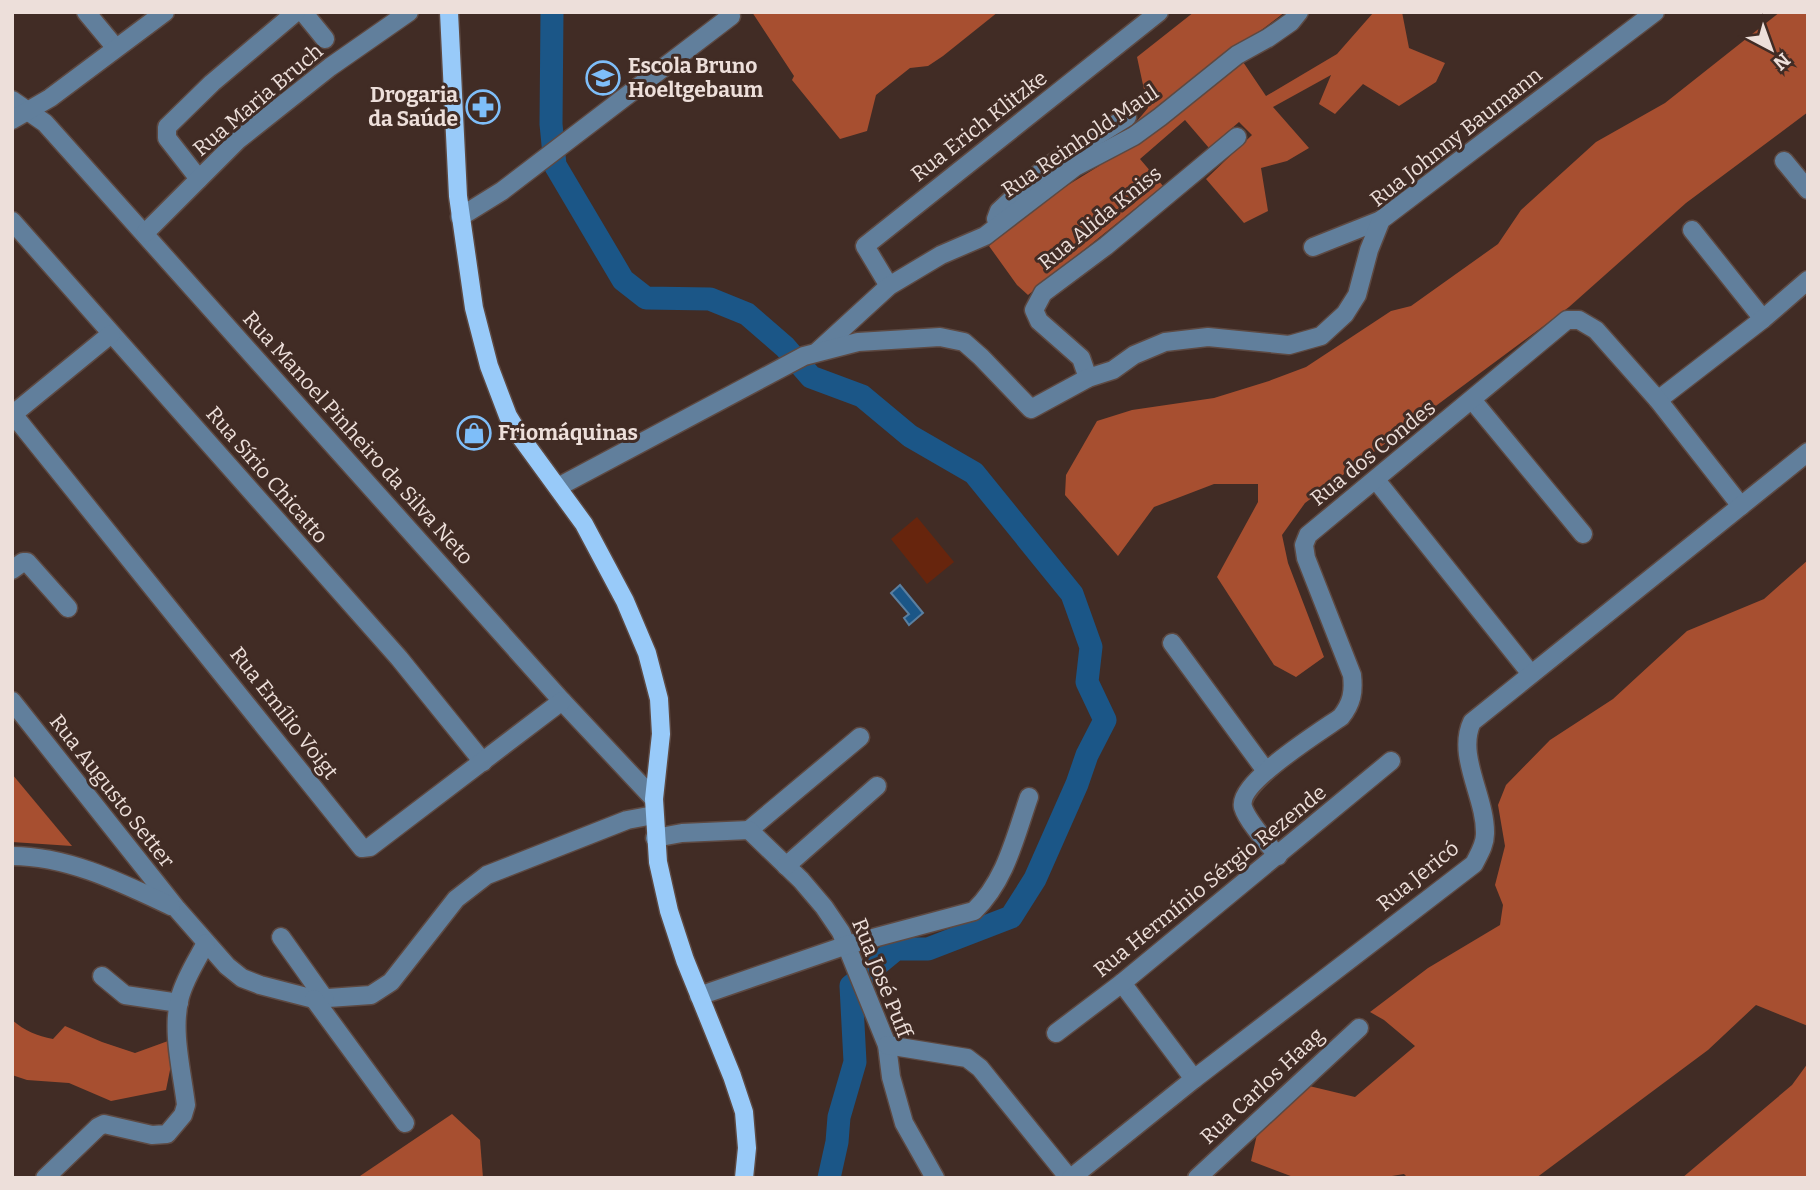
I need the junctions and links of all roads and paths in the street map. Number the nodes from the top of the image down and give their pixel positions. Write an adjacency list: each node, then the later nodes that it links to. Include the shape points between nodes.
1 (86, 12): 12 (street)
2 (165, 12): 12 (street)
3 (296, 12): 17 (street, via 167,127 167,138)
4 (303, 12): 11 (street)
5 (409, 12): 17 (street, Rua Maria Bruch, via 238,140)
6 (449, 12): 19 (main road)
7 (1159, 12): 27 (street, Rua Erich Klitzke, via 865,246)
8 (1299, 12): 22 (street, Rua Reinhold Maul, via 1134,136 1075,167)
9 (1656, 12): 20 (street, Rua Johnny Baumann)
10 (731, 16): 19 (street, via 502,191)
11 (325, 39)
12 (115, 47): 13 (street, via 50,98)
13 (17, 110): 24 (street, Rua Manoel Pinheiro da Silva Neto, via 45,123)
14 (1127, 117): 22 (street, via 1037,174 999,211)
15 (1237, 137): 31 (street, Rua Alida Kniss, via 1043,293 1034,310 1039,321 1081,358)
16 (1784, 161): 18 (street)
17 (199, 179): 24 (street, Rua Maria Bruch)
18 (1808, 190)
19 (460, 217): 37 (main road, via 474,307 498,392 522,439)
20 (1381, 220): 25 (street); 31 (street, Rua Johnny Baumann, via 1357,295 1345,314 1321,336 1289,345 1208,337 1164,342)
21 (12, 222): 29 (street, Rua Sírio Chicatto)
22 (996, 226): 27 (street, Rua Reinhold Maul)
23 (1692, 230): 28 (street)
24 (145, 233): 45 (street, Rua Manoel Pinheiro da Silva Neto)
25 (1313, 247)
26 (1808, 280): 28 (street)
27 (889, 286): 30 (street, Rua Reinhold Maul)
28 (1763, 319): 32 (street)
29 (111, 334): 34 (street); 48 (street, Rua Sírio Chicatto, via 399,658)
30 (811, 354): 31 (street, Rua Johnny Baumann, via 858,342 952,338 981,357 1031,409); 37 (street)
31 (1088, 378)
32 (1658, 400): 33 (street, Rua dos Condes, via 1596,330 1580,320 1567,320); 38 (street, Rua dos Condes)
33 (1473, 401): 36 (street, Rua dos Condes); 39 (street)
34 (13, 414): 48 (street, Rua Emílio Voigt, via 362,848 370,848)
35 (1808, 452): 38 (street, Rua Jericó)
36 (1376, 480): 43 (street); 49 (street, Rua dos Condes, via 1308,535 1304,544 1352,675 1350,705)
37 (558, 487): 52 (main road, via 605,561 655,677 661,734)
38 (1741, 506): 43 (street, Rua Jericó)
39 (1583, 534)
40 (12, 570): 41 (street, via 27,562)
41 (68, 608)
42 (1172, 643): 49 (street)
43 (1531, 674): 70 (street, Rua Jericó, via 1472,722 1467,732 1485,833 1474,864)
44 (12, 701): 58 (street, Rua Augusto Setter)
45 (562, 701): 48 (street, Rua Emílio Voigt); 52 (street, Rua Manoel Pinheiro da Silva Neto)
46 (860, 737): 53 (street)
47 (1391, 761): 56 (street, Rua Hermínio Sérgio Rezende)
48 (483, 762)
49 (1266, 771): 56 (street, Rua dos Condes, via 1246,792 1242,804)
50 (877, 786): 57 (street)
51 (1029, 797): 61 (street, via 1000,878 974,911)
52 (654, 807): 54 (main road); 65 (street, Rua Augusto Setter, via 487,875 456,899 391,982 371,995)
53 (749, 830): 54 (street); 57 (street, Rua José Puff)
54 (655, 838): 64 (main road, via 669,911)
55 (12, 856): 58 (street, via 67,864 118,881)
56 (1278, 856): 63 (street, Rua Hermínio Sérgio Rezende)
57 (786, 866): 61 (street, Rua José Puff, via 824,907)
58 (177, 909): 60 (street, Rua Augusto Setter)
59 (281, 937): 65 (street)
60 (206, 943): 65 (street, Rua Augusto Setter, via 242,978); 66 (street)
61 (850, 952): 64 (street); 69 (street, Rua José Puff)
62 (102, 976): 66 (street, via 125,995)
63 (1122, 983): 68 (street, Rua Hermínio Sérgio Rezende); 70 (street)
64 (699, 996): 73 (main road, via 744,1112)
65 (319, 999): 71 (street)
66 (179, 1003): 72 (street, via 177,1026 186,1105 177,1122 167,1134 152,1135 104,1124)
67 (1359, 1028): 76 (street, Rua Carlos Haag)
68 (1056, 1033)
69 (887, 1045): 74 (street, Rua José Puff, via 904,1124); 75 (street, via 967,1058)
70 (1194, 1079): 75 (street, Rua Jericó)
71 (405, 1123)
72 (45, 1178)
73 (744, 1178)
74 (935, 1178)
75 (1070, 1178)
76 (1197, 1178)

